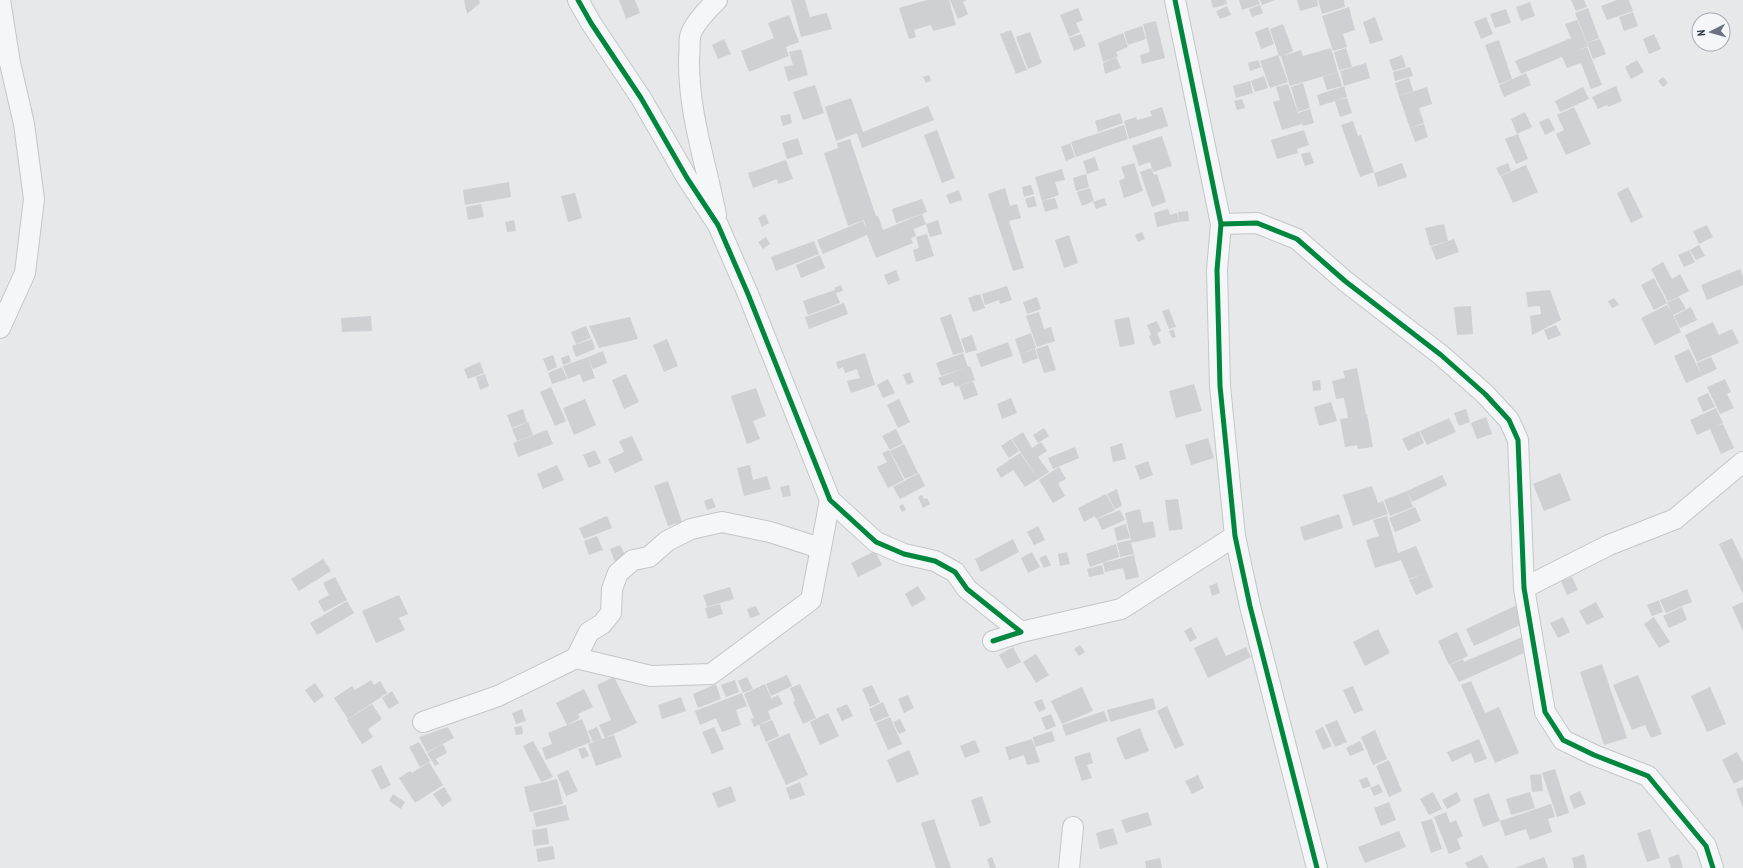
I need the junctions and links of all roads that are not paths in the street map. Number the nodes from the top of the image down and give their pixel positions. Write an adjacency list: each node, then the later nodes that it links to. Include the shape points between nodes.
1 (0, 0): 7 (street, via 24,124 34,199 25,273)
2 (578, 0): 6 (street)
3 (717, 0): 6 (street, via 706,11 690,36 689,78 696,133 710,181)
4 (1175, 0): 5 (street)
5 (1221, 224): 10 (street, via 1217,270 1220,386); 12 (street, via 1258,224 1297,239 1345,281 1441,355 1485,394 1509,420 1518,440)
6 (718, 225): 9 (street)
7 (0, 328)
8 (1743, 462): 12 (street, via 1675,519 1609,545)
9 (830, 500): 11 (street); 13 (street, via 876,542 904,554 935,561 956,572 967,589)
10 (1235, 536): 13 (street, via 1121,609); 19 (street, via 1252,614)
11 (820, 548): 15 (street, via 811,600 711,674 651,676); 15 (street, via 770,532 722,522 685,532 667,541 649,557 633,560 618,573 612,589 612,614 589,632)
12 (1524, 588): 20 (street, via 1545,712 1563,740 1648,776 1706,846)
13 (1021, 632): 14 (street)
14 (992, 641)
15 (576, 658): 16 (street, via 498,696)
16 (423, 722)
17 (1073, 827): 18 (street)
18 (1069, 868)
19 (1317, 868)
20 (1713, 868)

